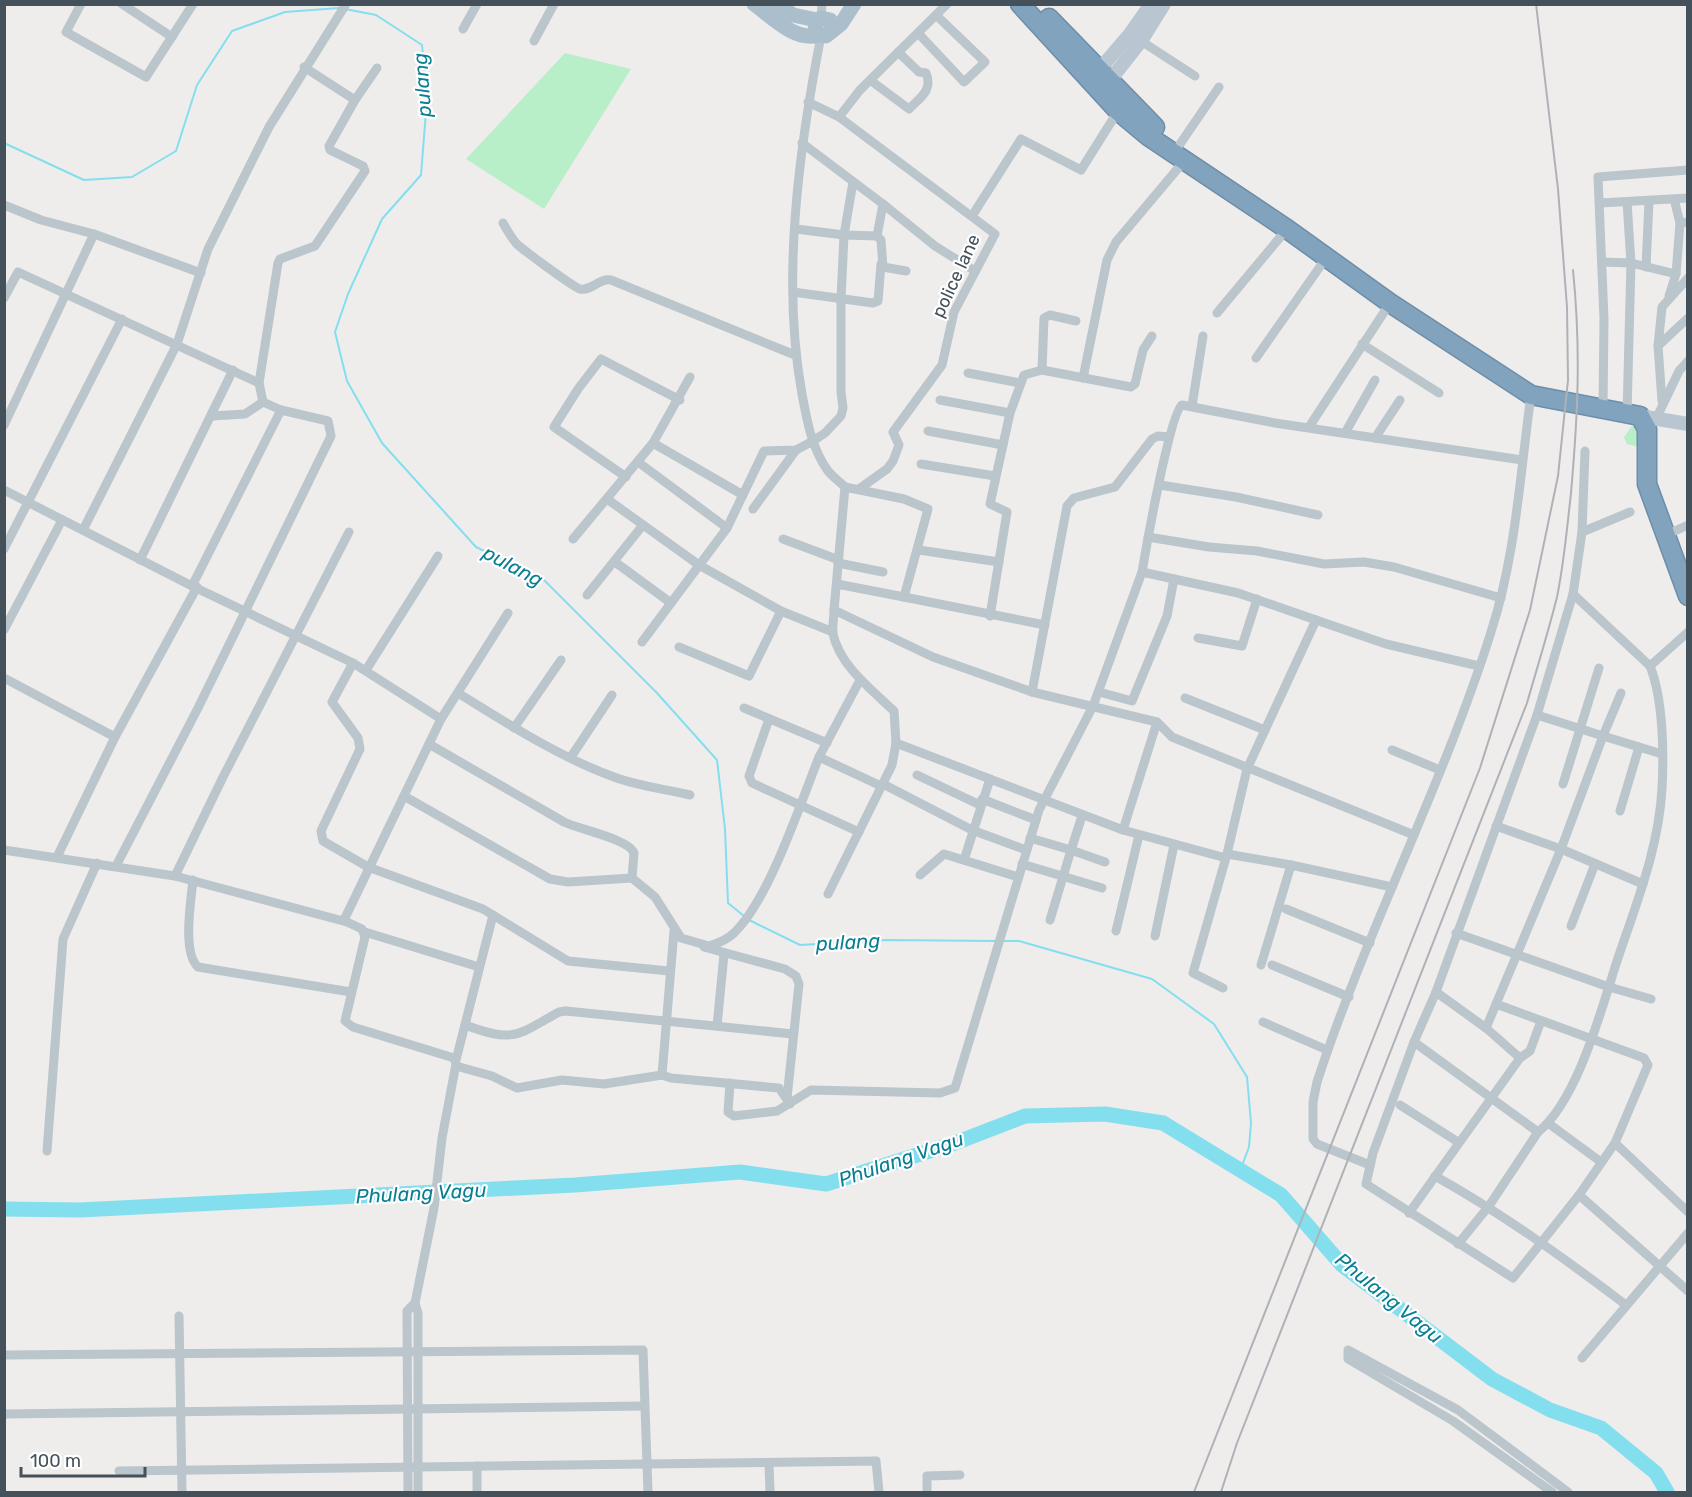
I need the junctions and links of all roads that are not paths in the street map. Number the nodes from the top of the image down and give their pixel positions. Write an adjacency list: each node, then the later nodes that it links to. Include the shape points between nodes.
1 (81, 4): 20 (street, via 66,32 146,77)
2 (122, 4): 20 (street)
3 (192, 4): 20 (street)
4 (346, 4): 24 (street)
5 (477, 4): 18 (street)
6 (554, 4): 21 (street)
7 (754, 4): 17 (main road, via 797,34 813,37)
8 (776, 4): 17 (main road, via 793,15)
9 (842, 4): 17 (main road)
10 (854, 4): 17 (main road, via 841,24)
11 (947, 4): 16 (street)
12 (1020, 4): 28 (highway)
13 (1036, 4): 28 (highway)
14 (1151, 4): 28 (main road)
15 (1164, 4): 22 (main road)
16 (936, 15): 19 (street); 19 (street, via 985,62 964,82)
17 (823, 23): 31 (street)
18 (463, 29)
19 (918, 33): 23 (street)
20 (172, 37)
21 (534, 41)
22 (1141, 41): 26 (street); 28 (main road)
23 (898, 52): 27 (street); 27 (street, via 919,72 926,73 929,81 928,89 909,109)
24 (304, 67): 30 (street); 60 (street, via 269,127 208,249)
25 (377, 68): 30 (street)
26 (1195, 76)
27 (870, 80): 33 (street)
28 (1100, 81): 32 (highway); 35 (highway)
29 (1219, 87): 35 (street)
30 (355, 100): 87 (street, via 329,146 365,171 315,246 280,259)
31 (808, 102): 33 (street, police lane); 34 (street)
32 (1118, 111): 35 (highway, via 1148,136); 45 (street, via 1081,170 1020,138)
33 (838, 117): 45 (street, police lane)
34 (802, 143): 37 (street); 49 (street)
35 (1183, 152): 48 (highway); 85 (street, via 1107,260); 90 (highway, via 1542,389)
36 (1688, 170): 42 (street, via 1598,177)
37 (853, 182): 43 (street); 51 (street)
38 (1688, 198): 39 (street)
39 (1674, 199): 40 (street); 47 (street)
40 (1649, 201): 41 (street); 57 (street)
41 (1627, 202): 42 (street); 55 (street)
42 (1599, 203): 54 (street)
43 (884, 204): 52 (street); 59 (street, via 935,246)
44 (4, 205): 50 (street)
45 (972, 216): 59 (street, police lane, via 995,234)
46 (503, 223): 78 (street, via 521,248 573,287 588,289 610,280)
47 (1684, 223): 61 (street)
48 (1287, 228): 53 (highway); 69 (street)
49 (796, 229): 51 (street); 63 (street)
50 (94, 234): 60 (street); 64 (street)
51 (844, 235): 52 (street); 67 (street)
52 (877, 236): 56 (street, via 881,240)
53 (1326, 258): 68 (highway); 79 (street)
54 (1602, 262): 55 (street); 97 (street)
55 (1631, 263): 57 (street); 100 (street)
56 (881, 264): 58 (street, via 886,269); 67 (street, via 878,302)
57 (1646, 267): 61 (street)
58 (906, 271)
59 (975, 271): 121 (street, police lane, via 954,312 942,365 893,432 899,445 893,461)
60 (201, 273): 75 (street)
61 (1676, 274): 66 (street)
62 (1688, 278): 66 (street)
63 (793, 292): 67 (street); 78 (street)
64 (68, 295): 65 (street, via 18,272); 71 (street); 103 (street)
65 (4, 298)
66 (1668, 298): 77 (street, via 1662,307)
67 (841, 299): 109 (street, via 843,408 825,433)
68 (1390, 303): 76 (street); 90 (highway)
69 (1217, 313)
70 (1688, 318): 77 (street)
71 (122, 319): 75 (street); 125 (street)
72 (1076, 321): 82 (street, via 1050,315 1044,318)
73 (1152, 336): 85 (street, via 1143,350 1134,387)
74 (1203, 336): 96 (street)
75 (177, 344): 81 (street); 133 (street)
76 (1362, 344): 89 (street); 104 (street)
77 (1658, 346): 95 (street)
78 (795, 356): 109 (street)
79 (1256, 358)
80 (1688, 361): 95 (street)
81 (233, 370): 87 (street); 101 (street)
82 (1042, 370): 85 (street); 88 (street, via 1024,375)
83 (968, 373): 88 (street)
84 (690, 377): 91 (street)
85 (1083, 378)
86 (1375, 380): 106 (street)
87 (259, 383): 94 (street)
88 (1020, 383): 99 (street)
89 (1438, 393)
90 (1540, 396): 97 (highway); 114 (street)
91 (680, 400): 110 (street); 118 (street, via 601,359 578,389 554,427)
92 (940, 400): 99 (street)
93 (1400, 400): 108 (street)
94 (263, 402): 98 (street); 101 (street, via 245,414)
95 (1662, 403): 100 (street)
96 (1192, 406): 104 (street); 107 (street, via 1179,407)
97 (1603, 408): 100 (highway)
98 (281, 410): 152 (street); 162 (street, via 328,421 331,436)
99 (1010, 412): 111 (street)
100 (1641, 415): 102 (main road); 136 (highway, via 1647,429 1647,484)
101 (212, 416): 143 (street)
102 (1688, 424)
103 (4, 425)
104 (1309, 427): 106 (street)
105 (928, 431): 111 (street)
106 (1345, 433): 108 (street)
107 (1169, 437): 119 (street); 166 (street, via 1152,439 1115,487 1074,498 1067,506)
108 (1375, 438): 114 (street)
109 (813, 441): 112 (street); 120 (street, via 829,472)
110 (652, 443): 115 (street); 123 (street)
111 (1003, 445): 117 (street)
112 (796, 450): 123 (street, via 764,451); 126 (street)
113 (1586, 450): 135 (street)
114 (1522, 460): 157 (street, via 1520,504)
115 (638, 462): 118 (street); 132 (street)
116 (921, 464): 117 (street)
117 (996, 476): 146 (street, via 991,505 1007,512)
118 (626, 477): 124 (street)
119 (1160, 485): 128 (street); 137 (street)
120 (845, 487): 121 (street); 145 (street)
121 (859, 489): 141 (street, via 928,509)
122 (4, 490): 125 (street)
123 (743, 495): 132 (street)
124 (607, 499): 130 (street); 138 (street)
125 (28, 502): 129 (street); 140 (street)
126 (753, 509)
127 (1630, 512): 135 (street)
128 (1318, 515)
129 (62, 520): 133 (street); 167 (street)
130 (643, 525): 144 (street); 147 (street)
131 (1688, 525): 136 (street)
132 (727, 528): 147 (street)
133 (83, 530): 143 (street)
134 (349, 532): 170 (street)
135 (1582, 532): 153 (street)
136 (1666, 535): 155 (highway)
137 (1148, 537): 149 (street); 157 (street, via 1257,550 1324,564 1364,562 1394,567)
138 (573, 539)
139 (783, 539): 145 (street)
140 (4, 549)
141 (919, 550): 146 (street); 156 (street)
142 (438, 556): 179 (street)
143 (140, 560): 152 (street)
144 (615, 562): 154 (street); 159 (street)
145 (838, 562): 148 (street); 151 (street)
146 (999, 562): 164 (street)
147 (699, 565): 159 (street); 161 (street)
148 (883, 572)
149 (1142, 572): 150 (street); 182 (street)
150 (1174, 579): 158 (street); 182 (street, via 1167,616 1132,701)
151 (837, 584): 156 (street); 160 (street)
152 (194, 586): 162 (street); 198 (street)
153 (1573, 594): 177 (street); 190 (street)
154 (587, 595)
155 (1687, 596)
156 (904, 597): 164 (street)
157 (1501, 598): 176 (street)
158 (1257, 599): 165 (street); 171 (street, via 1242,646)
159 (671, 603): 172 (street)
160 (834, 610): 168 (street); 184 (street, via 933,657)
161 (781, 611): 168 (street); 173 (street, via 749,676)
162 (246, 612): 170 (street); 241 (street)
163 (508, 613): 183 (street)
164 (990, 616): 166 (street)
165 (1316, 620): 176 (street, via 1386,644); 196 (street)
166 (1045, 625): 184 (street)
167 (4, 630)
168 (832, 632): 181 (street)
169 (1688, 632): 177 (street)
170 (297, 634): 175 (street); 244 (street)
171 (1198, 638)
172 (642, 642)
173 (679, 646)
174 (561, 660): 194 (street)
175 (353, 663): 179 (street); 242 (street, via 332,702 358,738 360,749 321,836 326,844)
176 (1479, 666): 208 (street)
177 (1650, 666): 204 (street, via 1658,684)
178 (1599, 668): 195 (street)
179 (366, 670): 191 (street)
180 (5, 679): 198 (street)
181 (860, 680): 199 (street); 200 (street, via 894,711)
182 (1099, 692): 188 (street)
183 (458, 693): 191 (street); 194 (street)
184 (1032, 693): 188 (street)
185 (1621, 693): 197 (street)
186 (612, 695): 205 (street)
187 (1185, 698): 196 (street)
188 (1093, 706): 193 (street); 215 (street)
189 (744, 708): 192 (street)
190 (1537, 716): 195 (street); 221 (street)
191 (441, 719): 201 (street)
192 (768, 719): 199 (street); 217 (street, via 750,781)
193 (1157, 722): 207 (street, via 1172,736); 223 (street)
194 (514, 728): 205 (street)
195 (1580, 729): 197 (street); 211 (street)
196 (1265, 730): 207 (street)
197 (1603, 736): 202 (street); 229 (street)
198 (115, 737): 234 (street)
199 (827, 743): 206 (street)
200 (896, 743): 210 (street); 212 (street, via 892,765)
201 (429, 744): 214 (street); 246 (street, via 564,822 627,843 634,853)
202 (1639, 747): 204 (street); 218 (street)
203 (1392, 750): 208 (street)
204 (1662, 754): 249 (street, via 1662,788 1653,852)
205 (571, 757): 213 (street, via 617,778)
206 (819, 757): 212 (street); 217 (street)
207 (1247, 769): 226 (street); 233 (street)
208 (1440, 770): 226 (street)
209 (917, 775): 216 (street)
210 (990, 779): 215 (street); 216 (street)
211 (1563, 784)
212 (882, 785): 222 (street); 224 (street)
213 (690, 795)
214 (404, 796): 242 (street); 246 (street, via 550,879 568,882)
215 (1044, 800): 219 (street); 220 (street)
216 (981, 802): 220 (street); 222 (street)
217 (800, 805): 224 (street); 264 (street, via 768,880 741,926 722,942)
218 (1620, 811)
219 (1082, 816): 223 (street); 232 (street)
220 (1036, 820): 227 (street)
221 (1496, 826): 229 (street); 261 (street)
222 (972, 830): 231 (street); 235 (street)
223 (1123, 830): 225 (street)
224 (859, 832): 252 (street)
225 (1139, 835): 228 (street); 259 (street)
226 (1414, 836): 250 (street)
227 (1030, 838): 231 (street); 232 (street)
228 (1174, 845): 233 (street); 262 (street)
229 (1561, 849): 239 (street); 266 (street)
230 (4, 850): 234 (street)
231 (1026, 850): 238 (street)
232 (1071, 850): 236 (street); 245 (street)
233 (1227, 856): 240 (street); 272 (street, via 1193,973)
234 (57, 857): 237 (street)
235 (964, 860): 243 (street, via 944,854); 247 (street)
236 (1105, 862)
237 (97, 863): 241 (street); 299 (street, via 63,939)
238 (1022, 864): 245 (street); 247 (street)
239 (1595, 864): 249 (street); 257 (street)
240 (1291, 865): 250 (street); 267 (street)
241 (116, 866): 244 (street)
242 (369, 867): 254 (street); 256 (street, via 346,914)
243 (920, 875)
244 (175, 876): 248 (street)
245 (1063, 876): 251 (street); 255 (street)
246 (632, 878): 258 (street, via 655,897)
247 (1018, 878): 293 (street, via 955,1088 940,1093 811,1090)
248 (193, 880): 256 (street); 273 (street, via 189,932 192,957 198,967)
249 (1643, 884): 271 (street)
250 (1392, 887): 263 (street)
251 (1102, 888)
252 (828, 894)
253 (1286, 909): 263 (street)
254 (493, 915): 269 (street); 270 (street, via 568,961)
255 (1050, 920)
256 (347, 922): 260 (street)
257 (1571, 926)
258 (674, 931): 264 (street); 270 (street)
259 (1116, 931)
260 (365, 932): 269 (street); 273 (street)
261 (1456, 933): 266 (street); 274 (street)
262 (1155, 936)
263 (1370, 943): 275 (street)
264 (702, 946): 265 (street)
265 (724, 954): 282 (street); 284 (street, via 785,969 796,976 799,984)
266 (1516, 954): 271 (street); 277 (street)
267 (1261, 964)
268 (1272, 965): 275 (street)
269 (479, 967): 281 (street)
270 (669, 971): 278 (street)
271 (1609, 987): 276 (street); 285 (street)
272 (1223, 988)
273 (351, 992): 289 (street, via 344,1017 348,1025)
274 (1436, 992): 283 (street); 286 (street)
275 (1349, 997): 287 (street)
276 (1651, 999)
277 (1496, 1004): 279 (street); 283 (street)
278 (664, 1021): 281 (street, via 566,1011 516,1035 502,1037); 282 (street); 290 (street)
279 (1541, 1021): 285 (street); 288 (street, via 1530,1051)
280 (1263, 1022): 287 (street)
281 (465, 1025): 289 (street)
282 (717, 1026): 284 (street)
283 (1486, 1028): 288 (street)
284 (793, 1034): 293 (street)
285 (1590, 1039): 295 (street, via 1571,1086); 298 (street, via 1644,1058 1648,1065)
286 (1414, 1042): 292 (street); 301 (street)
287 (1328, 1050): 301 (street, via 1312,1102 1313,1139)
288 (1520, 1058): 292 (street)
289 (456, 1063): 290 (street, via 517,1088 562,1080 604,1084); 312 (street)
290 (662, 1075): 291 (street)
291 (730, 1083): 293 (street, via 779,1088); 293 (street, via 728,1112 734,1116 777,1111)
292 (1491, 1098): 296 (street); 297 (street)
293 (788, 1101)
294 (1400, 1105): 297 (street)
295 (1548, 1123): 296 (street); 300 (street)
296 (1538, 1132): 304 (street)
297 (1458, 1142): 302 (street)
298 (1615, 1143): 300 (street); 305 (street)
299 (47, 1151)
300 (1601, 1162): 303 (street)
301 (1370, 1166): 306 (street, via 1368,1188)
302 (1435, 1176): 304 (street); 306 (street)
303 (1579, 1195): 308 (street); 310 (street)
304 (1489, 1206): 308 (street); 309 (street)
305 (1688, 1212)
306 (1409, 1213): 309 (street)
307 (1688, 1233): 310 (street)
308 (1542, 1241): 309 (street, via 1512,1278); 313 (street)
309 (1458, 1244)
310 (1659, 1266): 311 (street); 313 (street)
311 (1688, 1290)
312 (415, 1303): 315 (street, via 407,1311); 316 (street)
313 (1626, 1305): 319 (street)
314 (179, 1316): 317 (street)
315 (406, 1352): 316 (street); 317 (street); 321 (street)
316 (417, 1352): 320 (street, via 643,1350); 321 (street)
317 (180, 1354): 318 (street); 322 (street)
318 (4, 1355)
319 (1582, 1358)
320 (644, 1406): 321 (street); 324 (street)
321 (412, 1409): 322 (street); 327 (street)
322 (181, 1412): 323 (street); 329 (street)
323 (4, 1414)
324 (648, 1463): 325 (street); 326 (street); 335 (street)
325 (769, 1464): 336 (street); 337 (street, via 876,1461)
326 (477, 1466): 327 (street); 334 (street)
327 (413, 1467): 329 (street); 332 (street); 333 (street)
328 (119, 1471): 329 (street)
329 (182, 1471): 331 (street)
330 (960, 1476): 338 (street, via 927,1476)
331 (182, 1492)
332 (408, 1492)
333 (418, 1492)
334 (477, 1492)
335 (648, 1492)
336 (770, 1492)
337 (879, 1492)
338 (927, 1492)
339 (1552, 1492): 340 (street, via 1453,1421 1348,1359 1348,1350 1458,1410)
340 (1568, 1492)

